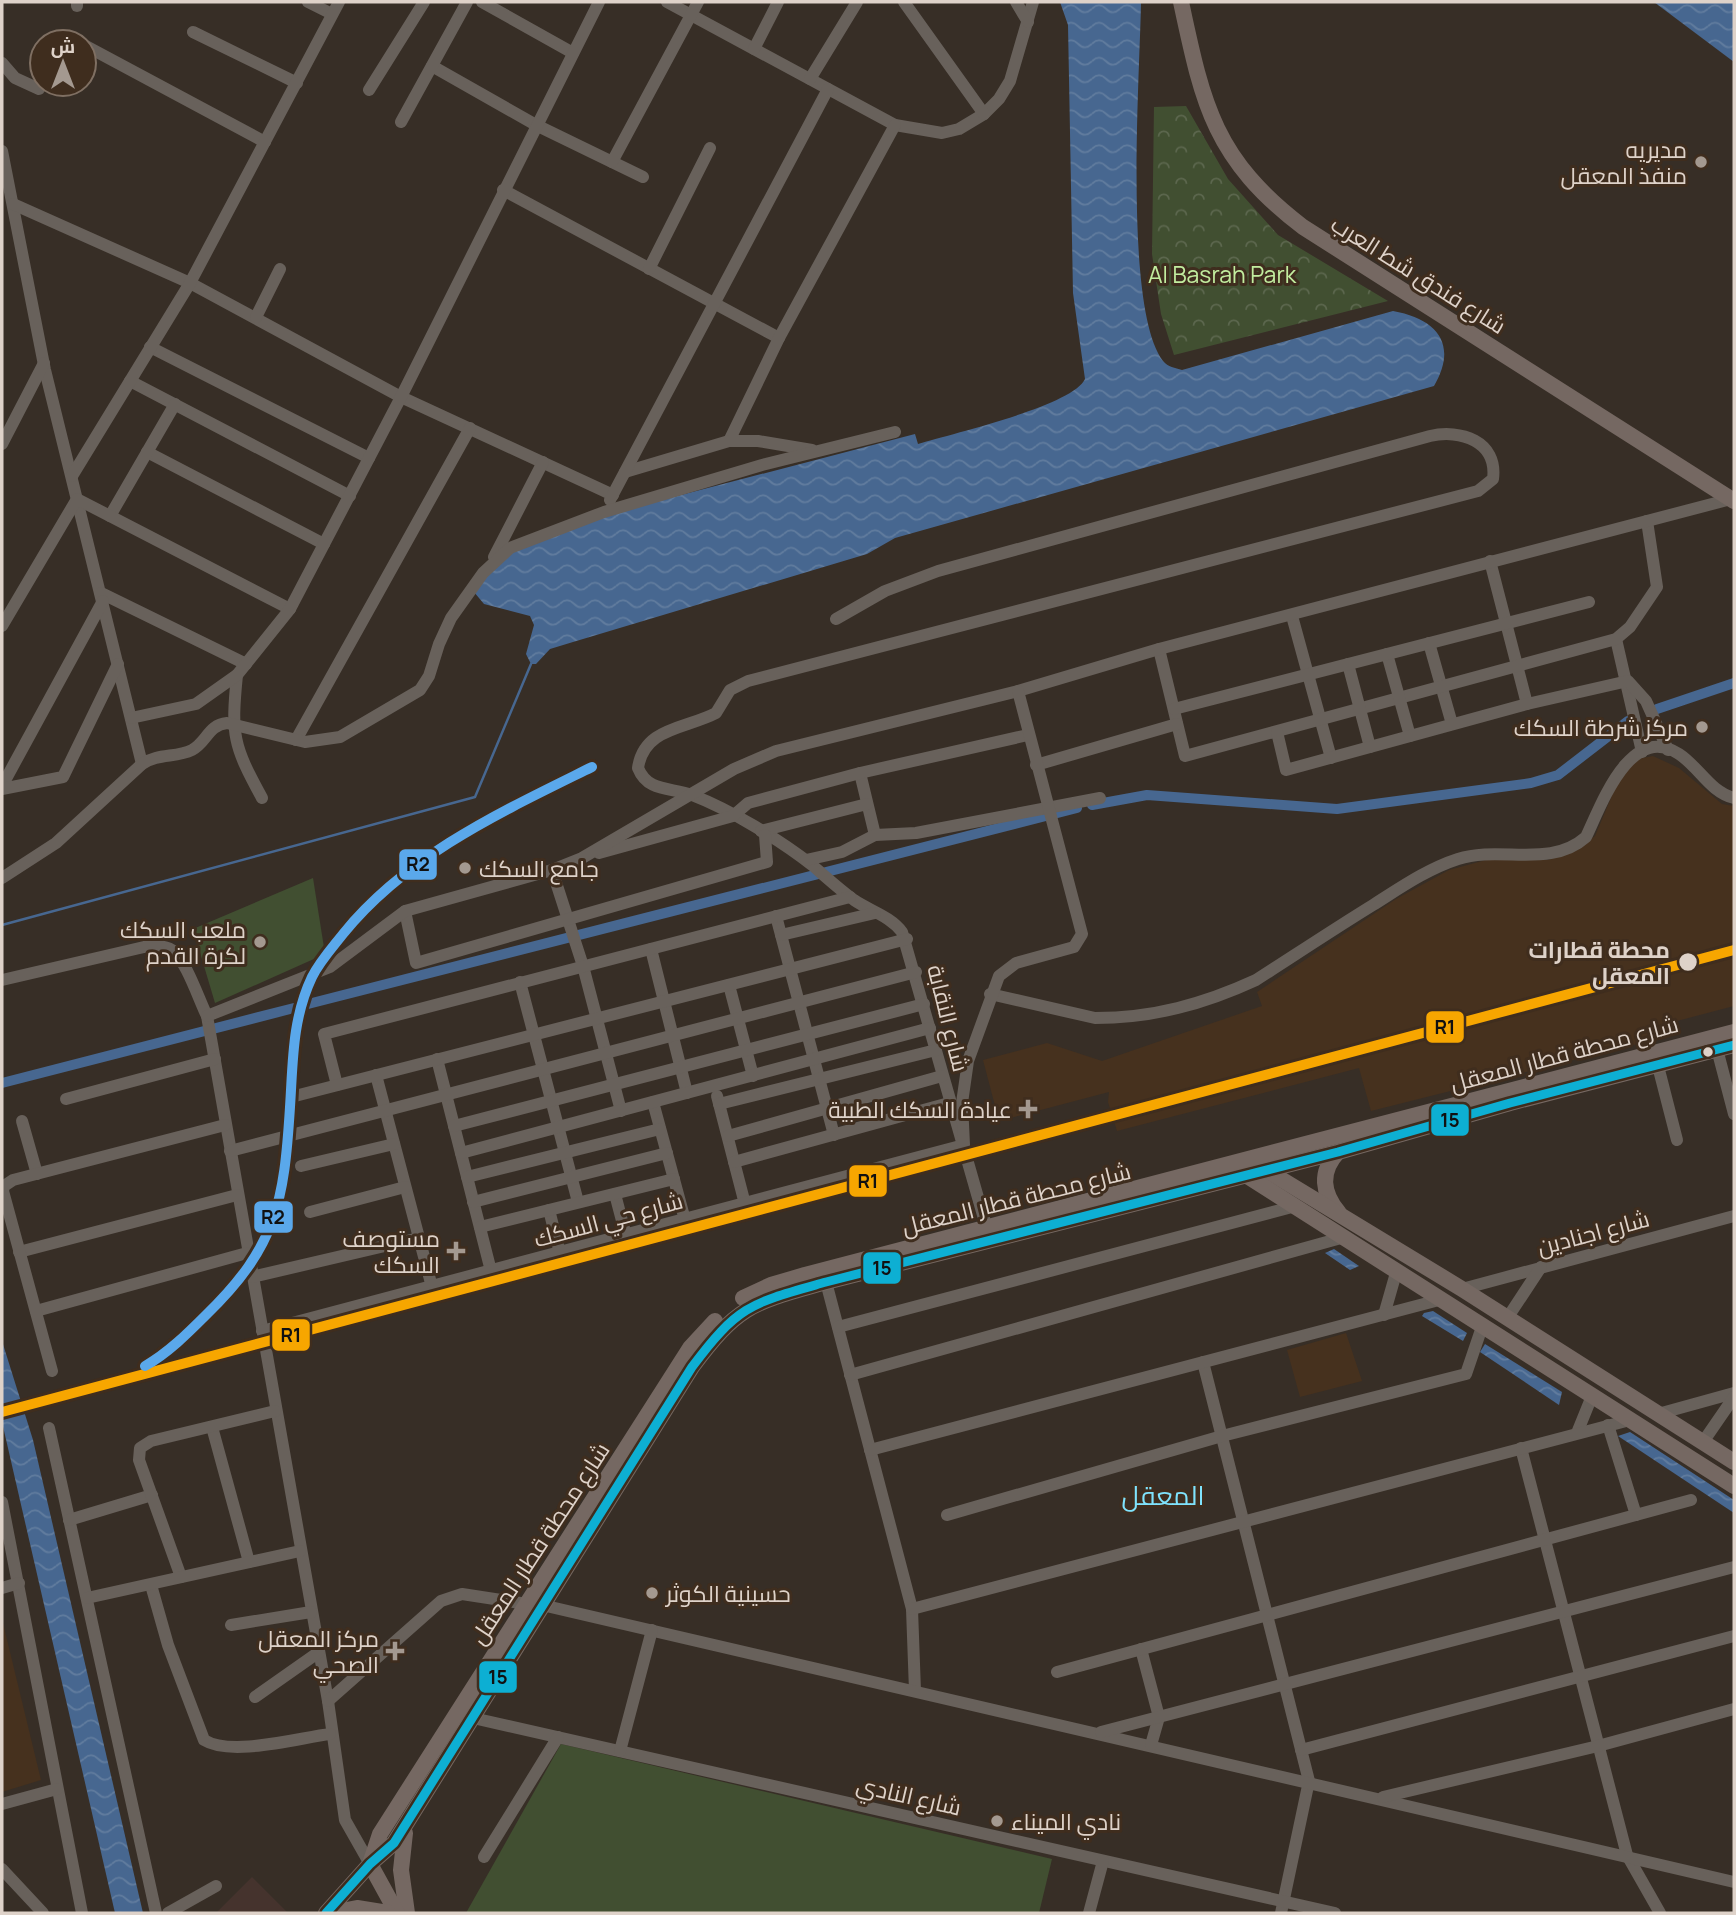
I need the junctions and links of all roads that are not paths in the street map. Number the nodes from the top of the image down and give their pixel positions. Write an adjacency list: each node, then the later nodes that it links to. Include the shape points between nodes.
1 (308, 2): 16 (street)
2 (339, 2): 16 (street)
3 (424, 2): 30 (street)
4 (467, 2): 25 (street)
5 (482, 2): 18 (street)
6 (512, 2): 18 (street)
7 (599, 2): 23 (street)
8 (667, 2): 17 (street)
9 (698, 2): 17 (street)
10 (778, 2): 21 (street)
11 (857, 2): 26 (street)
12 (904, 2): 31 (street)
13 (1016, 2): 19 (street)
14 (1033, 2): 19 (street)
15 (1181, 2): 66 (main road, شارع فندق شط العرب, via 1210,115 1229,152 1275,206)
16 (332, 14): 27 (street)
17 (691, 14): 21 (street); 38 (street)
18 (506, 15): 23 (street)
19 (1028, 22): 31 (street, via 1010,81)
20 (193, 32): 27 (street)
21 (754, 49): 26 (street)
22 (98, 53): 35 (street)
23 (573, 53): 33 (street)
24 (2, 63): 28 (street, via 15,78)
25 (432, 66): 32 (street); 33 (street)
26 (810, 79): 29 (street)
27 (297, 83): 35 (street)
28 (28, 84)
29 (828, 89): 34 (street); 45 (street)
30 (369, 90)
31 (984, 114): 34 (street, via 942,133)
32 (401, 122)
33 (536, 125): 38 (street); 40 (street)
34 (895, 125): 47 (street)
35 (265, 142): 44 (street)
36 (710, 148): 43 (street)
37 (2, 151): 41 (street)
38 (612, 162): 39 (street)
39 (642, 177)
40 (503, 191): 43 (street); 51 (street)
41 (13, 204): 44 (street); 49 (street)
42 (280, 269): 46 (street)
43 (649, 269): 45 (street)
44 (190, 284): 46 (street); 48 (street)
45 (714, 304): 47 (street); 61 (street)
46 (256, 317): 51 (street)
47 (779, 338): 55 (street)
48 (150, 347): 50 (street); 59 (street)
49 (44, 363): 56 (street); 62 (street)
50 (130, 381): 52 (street); 62 (street)
51 (401, 397): 53 (street); 59 (street)
52 (175, 404): 58 (street); 64 (street)
53 (470, 428): 60 (street); 105 (street)
54 (895, 432): 57 (street)
55 (729, 441): 57 (street); 61 (street)
56 (2, 444)
57 (817, 451): 67 (street)
58 (147, 452): 68 (street); 70 (street)
59 (369, 458): 64 (street)
60 (543, 462): 63 (street); 72 (street)
61 (625, 472): 63 (street)
62 (72, 476): 65 (street)
63 (613, 495): 67 (street)
64 (350, 496): 70 (street)
65 (77, 499): 68 (street); 73 (street); 79 (street)
66 (1733, 500): 69 (street)
67 (604, 512): 72 (street, via 510,548)
68 (110, 516): 75 (street)
69 (1647, 521): 71 (street); 80 (street, via 1657,587 1638,617)
70 (324, 544): 75 (street)
71 (1490, 561): 76 (street); 78 (street)
72 (491, 564): 105 (street, via 446,626 420,690 340,737 322,742)
73 (102, 597): 84 (street); 85 (street); 113 (street)
74 (1589, 602): 78 (street)
75 (290, 608): 85 (street)
76 (1292, 616): 82 (street); 88 (street)
77 (836, 619): 114 (street, via 886,591 938,570 1430,436 1468,436 1488,453 1494,468 1493,479 1478,491 736,686 716,713 658,735 640,759 638,768 648,783)
78 (1506, 623): 81 (street); 87 (street)
79 (2, 626)
80 (1616, 639): 87 (street); 90 (street)
81 (1429, 643): 83 (street); 91 (street)
82 (1159, 649): 92 (street); 95 (street)
83 (1387, 654): 86 (street); 93 (street)
84 (118, 664): 97 (street); 113 (street, via 63,777)
85 (246, 664): 89 (street)
86 (1348, 664): 88 (street); 96 (street)
87 (1517, 666): 91 (street); 94 (street)
88 (1308, 674): 95 (street); 98 (street)
89 (237, 675): 97 (street, via 197,704); 99 (street)
90 (1628, 681): 94 (street); 107 (street, via 1646,701); 108 (street)
91 (1442, 687): 93 (street); 101 (street)
92 (1018, 691): 103 (street); 114 (street, via 776,751 750,760)
93 (1399, 698): 96 (street); 104 (street)
94 (1527, 704): 101 (street)
95 (1174, 709): 100 (street)
96 (1360, 709): 98 (street); 106 (street)
97 (131, 718): 110 (street)
98 (1320, 720): 102 (street); 109 (street)
99 (232, 724): 105 (street); 110 (street, via 217,725 188,752 158,756); 115 (street, via 236,749)
100 (1177, 724): 102 (street, via 1185,756); 111 (street)
101 (1452, 724): 104 (street)
102 (1277, 732): 109 (street, via 1286,770)
103 (1028, 735): 111 (street); 112 (street)
104 (1410, 736): 106 (street)
105 (296, 740)
106 (1370, 747): 109 (street)
107 (1668, 750): 108 (street); 117 (street)
108 (1642, 752): 140 (street, via 1622,765 1586,837 1577,845 1540,855 1498,852 1457,859 1410,882 1233,991 1162,1013 1113,1018)
109 (1331, 758)
110 (142, 764): 125 (street, via 56,844)
111 (1036, 765): 140 (street, via 1081,940 1074,947 1008,966)
112 (860, 773): 118 (street); 119 (street, via 748,803)
113 (2, 788)
114 (691, 794): 119 (street); 122 (street)
115 (262, 798)
116 (1100, 798): 121 (street, via 916,833)
117 (1734, 798)
118 (867, 804): 120 (street); 121 (street)
119 (733, 816): 120 (street); 122 (street)
120 (763, 833): 123 (street); 130 (street, via 767,862)
121 (875, 835): 123 (street)
122 (582, 858): 124 (street)
123 (809, 863): 126 (street)
124 (552, 870): 127 (street); 130 (street)
125 (2, 878)
126 (850, 897): 128 (street); 129 (street)
127 (405, 911): 130 (street, via 416,963); 146 (street, via 330,967)
128 (875, 913): 131 (street); 132 (street, via 897,925)
129 (776, 916): 131 (street); 133 (street)
130 (568, 922): 134 (street)
131 (781, 935): 135 (street)
132 (907, 939): 135 (street); 136 (street, شارع النقابة)
133 (651, 949): 134 (street); 141 (street)
134 (582, 963): 138 (street); 144 (street)
135 (790, 969): 139 (street); 142 (street)
136 (916, 972): 142 (street); 143 (street, شارع النقابة)
137 (2, 980): 146 (street, via 162,946 181,960)
138 (520, 982): 150 (street); 167 (street, via 324,1034)
139 (729, 985): 141 (street); 145 (street)
140 (990, 994): 191 (street, via 965,1072)
141 (664, 1001): 144 (street); 151 (street)
142 (799, 1003): 145 (street); 149 (street)
143 (924, 1004): 147 (street, شارع النقابة); 149 (street)
144 (597, 1018): 150 (street); 156 (street)
145 (738, 1019): 151 (street); 155 (street)
146 (208, 1021): 157 (street)
147 (930, 1028): 154 (street, شارع النقابة); 159 (street)
148 (1734, 1032): 199 (main road, شارع محطة قطار المعقل)
149 (808, 1034): 155 (street); 159 (street)
150 (534, 1035): 158 (street); 162 (street)
151 (673, 1036): 156 (street); 161 (street)
152 (1734, 1045): 153 (main road, شارع محطة قطار المعقل)
153 (1717, 1049): 160 (main road, شارع محطة قطار المعقل); 181 (street)
154 (936, 1050): 165 (street, شارع النقابة); 166 (street)
155 (746, 1051): 161 (street); 164 (street)
156 (606, 1053): 162 (street); 168 (street)
157 (214, 1054): 173 (street); 183 (street)
158 (437, 1059): 163 (street); 171 (street)
159 (814, 1059): 164 (street); 166 (street)
160 (1658, 1066): 189 (street); 194 (main road, شارع محطة قطار المعقل)
161 (680, 1068): 168 (street); 170 (street)
162 (543, 1069): 171 (street); 174 (street)
163 (376, 1075): 167 (street); 179 (street)
164 (753, 1076): 169 (street)
165 (942, 1076): 176 (street, شارع النقابة); 178 (street)
166 (819, 1079): 177 (street); 178 (street)
167 (337, 1085): 172 (street)
168 (614, 1085): 174 (street); 180 (street)
169 (714, 1086): 170 (street); 177 (street)
170 (687, 1093): 175 (street)
171 (446, 1095): 179 (street); 184 (street)
172 (295, 1096)
173 (66, 1099)
174 (551, 1101): 184 (street); 185 (street)
175 (653, 1102): 180 (street); 186 (street)
176 (949, 1103): 187 (street); 191 (street, شارع النقابة)
177 (719, 1104): 188 (street)
178 (827, 1109): 187 (street); 188 (street)
179 (385, 1110): 190 (street); 192 (street)
180 (621, 1111): 185 (street)
181 (1734, 1114)
182 (22, 1121): 201 (street)
183 (225, 1125): 192 (street); 201 (street)
184 (454, 1126): 195 (street)
185 (558, 1127): 193 (street); 195 (street)
186 (660, 1129): 193 (street); 196 (street)
187 (834, 1135): 197 (street)
188 (728, 1136): 197 (street)
189 (1677, 1140)
190 (394, 1144): 198 (street); 205 (street)
191 (964, 1145): 211 (street, شارع حي السكك); 219 (street, شارع النقابة)
192 (230, 1151): 208 (street)
193 (565, 1152): 202 (street); 203 (street)
194 (1338, 1152): 199 (main road, شارع محطة قطار المعقل); 217 (main road, via 1328,1167 1324,1186 1332,1205)
195 (461, 1153): 202 (street)
196 (667, 1153): 203 (street); 204 (street)
197 (734, 1162): 211 (street)
198 (301, 1166)
199 (1266, 1167): 200 (main road, شارع محطة قطار المعقل); 206 (main road); 217 (main road)
200 (1240, 1170): 206 (main road); 219 (main road, شارع محطة قطار المعقل); 231 (main road, شارع محطة قطار المعقل)
201 (37, 1174): 223 (street, via 8,1182 3,1191)
202 (467, 1177): 209 (street)
203 (571, 1177): 209 (street); 210 (street)
204 (674, 1179): 207 (street); 216 (street)
205 (405, 1187): 214 (street); 221 (street)
206 (1261, 1187): 212 (main road)
207 (615, 1194): 210 (street); 220 (street)
208 (237, 1195): 223 (street); 224 (street)
209 (473, 1202): 218 (street)
210 (578, 1202): 213 (street)
211 (746, 1204): 216 (street, شارع حي السكك)
212 (1292, 1207): 222 (main road); 238 (street)
213 (548, 1210): 218 (street); 225 (street)
214 (310, 1212)
215 (1734, 1216): 227 (street, شارع اجنادين)
216 (685, 1220): 220 (street, شارع حي السكك)
217 (1348, 1222): 226 (main road)
218 (480, 1227): 228 (street)
219 (986, 1229): 277 (main road, شارع محطة قطار المعقل, via 771,1285 738,1301 691,1348)
220 (626, 1236): 225 (street, شارع حي السكك)
221 (419, 1238): 230 (street); 232 (street)
222 (1341, 1238): 229 (main road); 243 (street)
223 (19, 1252): 235 (street)
224 (247, 1253): 230 (street); 235 (street)
225 (560, 1253): 228 (street, شارع حي السكك)
226 (1409, 1257): 229 (main road); 233 (main road)
227 (1541, 1267): 233 (street, شارع اجنادين); 237 (street)
228 (491, 1271): 232 (street, شارع حي السكك)
229 (1396, 1273): 234 (main road); 236 (street)
230 (252, 1277): 239 (street)
231 (826, 1282): 238 (street); 277 (main road, شارع محطة قطار المعقل, via 744,1309 712,1340)
232 (432, 1287): 239 (street, شارع حي السكك)
233 (1462, 1289): 237 (main road)
234 (1440, 1300): 236 (street); 240 (main road)
235 (36, 1311): 242 (street)
236 (1384, 1315): 241 (street)
237 (1508, 1317): 240 (main road); 244 (main road)
238 (838, 1327): 243 (street)
239 (262, 1331): 247 (street)
240 (1489, 1331): 246 (main road); 254 (street, via 1466,1374)
241 (1203, 1362): 254 (street); 257 (street)
242 (52, 1371)
243 (850, 1375): 257 (street)
244 (1602, 1378): 246 (main road); 248 (main road)
245 (1734, 1395): 248 (street); 255 (street)
246 (1592, 1396): 249 (main road); 253 (street)
247 (275, 1411): 251 (street); 269 (street)
248 (1658, 1414): 255 (main road)
249 (1630, 1420): 250 (street); 258 (main road)
250 (1608, 1425): 253 (street); 265 (street)
251 (212, 1427): 261 (street, via 151,1441 140,1448 139,1460); 270 (street)
252 (49, 1428): 266 (street)
253 (1577, 1433): 256 (street)
254 (1222, 1436): 264 (street); 267 (street)
255 (1703, 1442): 258 (main road); 259 (main road)
256 (1521, 1448): 267 (street); 268 (street)
257 (870, 1450): 278 (street)
258 (1692, 1459): 260 (main road)
259 (1734, 1462)
260 (1734, 1486)
261 (152, 1495): 266 (street); 272 (street)
262 (1692, 1500): 265 (street)
263 (2, 1502): 273 (street)
264 (947, 1515)
265 (1636, 1515): 268 (street)
266 (69, 1520): 276 (street)
267 (1244, 1522): 278 (street); 281 (street)
268 (1545, 1540): 280 (street); 281 (street)
269 (300, 1551): 270 (street); 279 (street)
270 (249, 1562): 272 (street)
271 (1734, 1567): 280 (street)
272 (181, 1577): 274 (street)
273 (19, 1583): 275 (street); 304 (street)
274 (151, 1586): 276 (street); 297 (street, via 204,1740 215,1747 238,1747)
275 (2, 1588)
276 (87, 1598): 318 (street)
277 (534, 1604): 283 (street); 292 (street, via 462,1594 441,1601); 295 (main road, شارع محطة قطار المعقل); 311 (main road, شارع محطة قطار المعقل, via 380,1834)
278 (912, 1609): 290 (street)
279 (311, 1612): 282 (street); 286 (street)
280 (1564, 1612): 288 (street); 289 (street)
281 (1267, 1615): 285 (street); 289 (street)
282 (230, 1625)
283 (652, 1630): 290 (street); 302 (street)
284 (1734, 1636): 288 (street)
285 (1141, 1649): 287 (street); 294 (street)
286 (319, 1653): 291 (street); 292 (street)
287 (1057, 1672)
288 (1580, 1675): 300 (street); 301 (street)
289 (1284, 1684): 294 (street); 301 (street)
290 (915, 1691): 296 (street)
291 (255, 1697)
292 (328, 1701): 297 (street)
293 (1734, 1709): 300 (street)
294 (1159, 1717): 296 (street); 299 (street)
295 (473, 1718): 298 (street, شارع النادي); 307 (main road, شارع محطة قطار المعقل)
296 (1097, 1733): 299 (street)
297 (330, 1734): 311 (street, via 345,1819)
298 (558, 1737): 302 (street, شارع النادي); 309 (street)
299 (1152, 1745): 303 (street)
300 (1598, 1746): 305 (street); 308 (street)
301 (1301, 1750): 303 (street)
302 (620, 1751): 310 (street, شارع النادي)
303 (1309, 1781): 305 (street); 315 (street)
304 (57, 1789): 306 (street); 317 (street)
305 (1380, 1798): 308 (street)
306 (2, 1804)
307 (409, 1820): 311 (main road, شارع محطة قطار المعقل, via 394,1843); 323 (main road, via 401,1858)
308 (1627, 1855): 313 (street); 326 (street)
309 (484, 1857)
310 (1103, 1861): 315 (street, شارع النادي); 324 (street)
311 (370, 1864): 320 (main road); 322 (main road)
312 (2, 1869): 316 (street)
313 (1734, 1882)
314 (216, 1886): 319 (street)
315 (1282, 1907): 325 (street, شارع النادي)
316 (43, 1913)
317 (82, 1913)
318 (156, 1913)
319 (167, 1913)
320 (328, 1913): 321 (main road, via 357,1908)
321 (388, 1913)
322 (397, 1913)
323 (407, 1913)
324 (1089, 1913)
325 (1335, 1913)
326 (1660, 1913)

